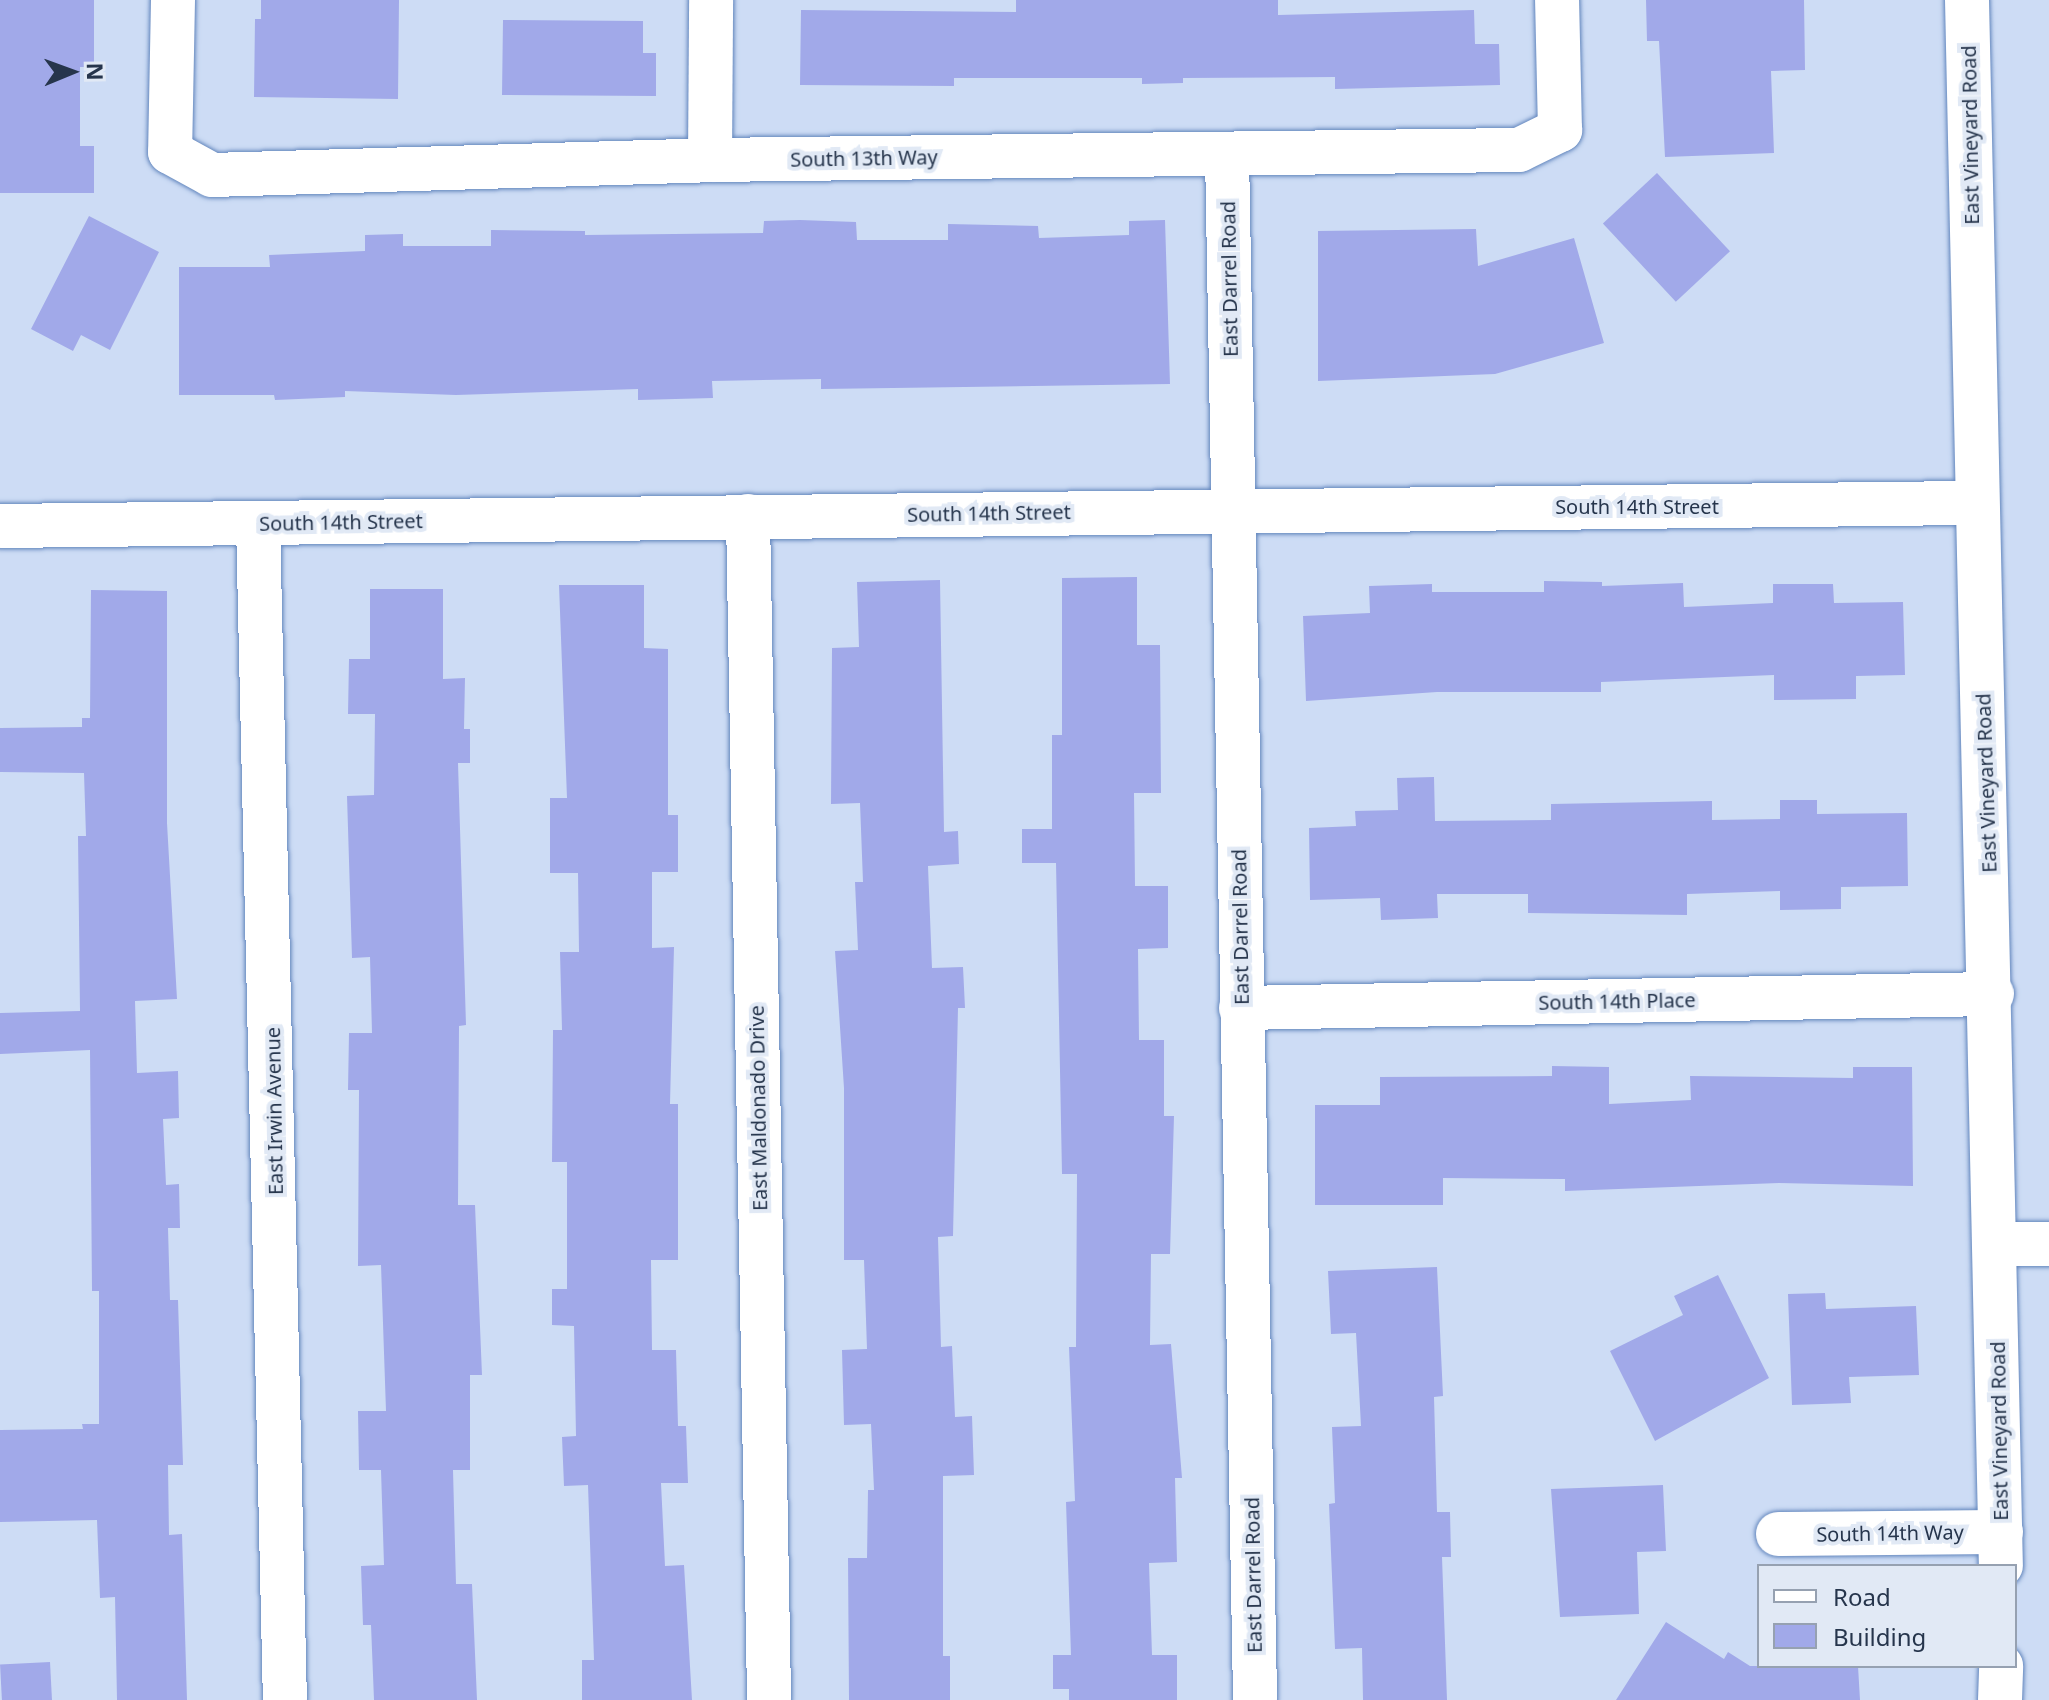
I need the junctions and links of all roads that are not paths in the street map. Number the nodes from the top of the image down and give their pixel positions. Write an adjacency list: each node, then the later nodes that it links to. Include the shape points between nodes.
1 (173, 0): 6 (street, South 13th Way, via 170,152 212,175)
2 (711, 0): 6 (street)
3 (1557, 0): 5 (street, South 13th Way, via 1560,130 1519,150)
4 (1967, 0): 7 (street, East Vineyard Road)
5 (1227, 154): 6 (street, South 13th Way); 8 (street, East Darrel Road)
6 (710, 160)
7 (1977, 503): 8 (street, South 14th Street); 12 (street, East Vineyard Road)
8 (1233, 509): 9 (street, South 14th Street); 13 (street, East Darrel Road)
9 (748, 516): 10 (street, South 14th Street); 20 (street, East Maldonado Drive)
10 (258, 523): 11 (street, South 14th Street); 19 (street, East Irwin Avenue)
11 (0, 526)
12 (1992, 994): 13 (street, South 14th Place); 14 (street, East Vineyard Road)
13 (1241, 1008): 21 (street, East Darrel Road)
14 (1994, 1244): 15 (street); 17 (street, East Vineyard Road)
15 (2049, 1244)
16 (1778, 1534): 17 (street, South 14th Way)
17 (2001, 1549)
18 (2001, 1668): 22 (street)
19 (285, 1700)
20 (769, 1700)
21 (1255, 1700)
22 (2000, 1700)

